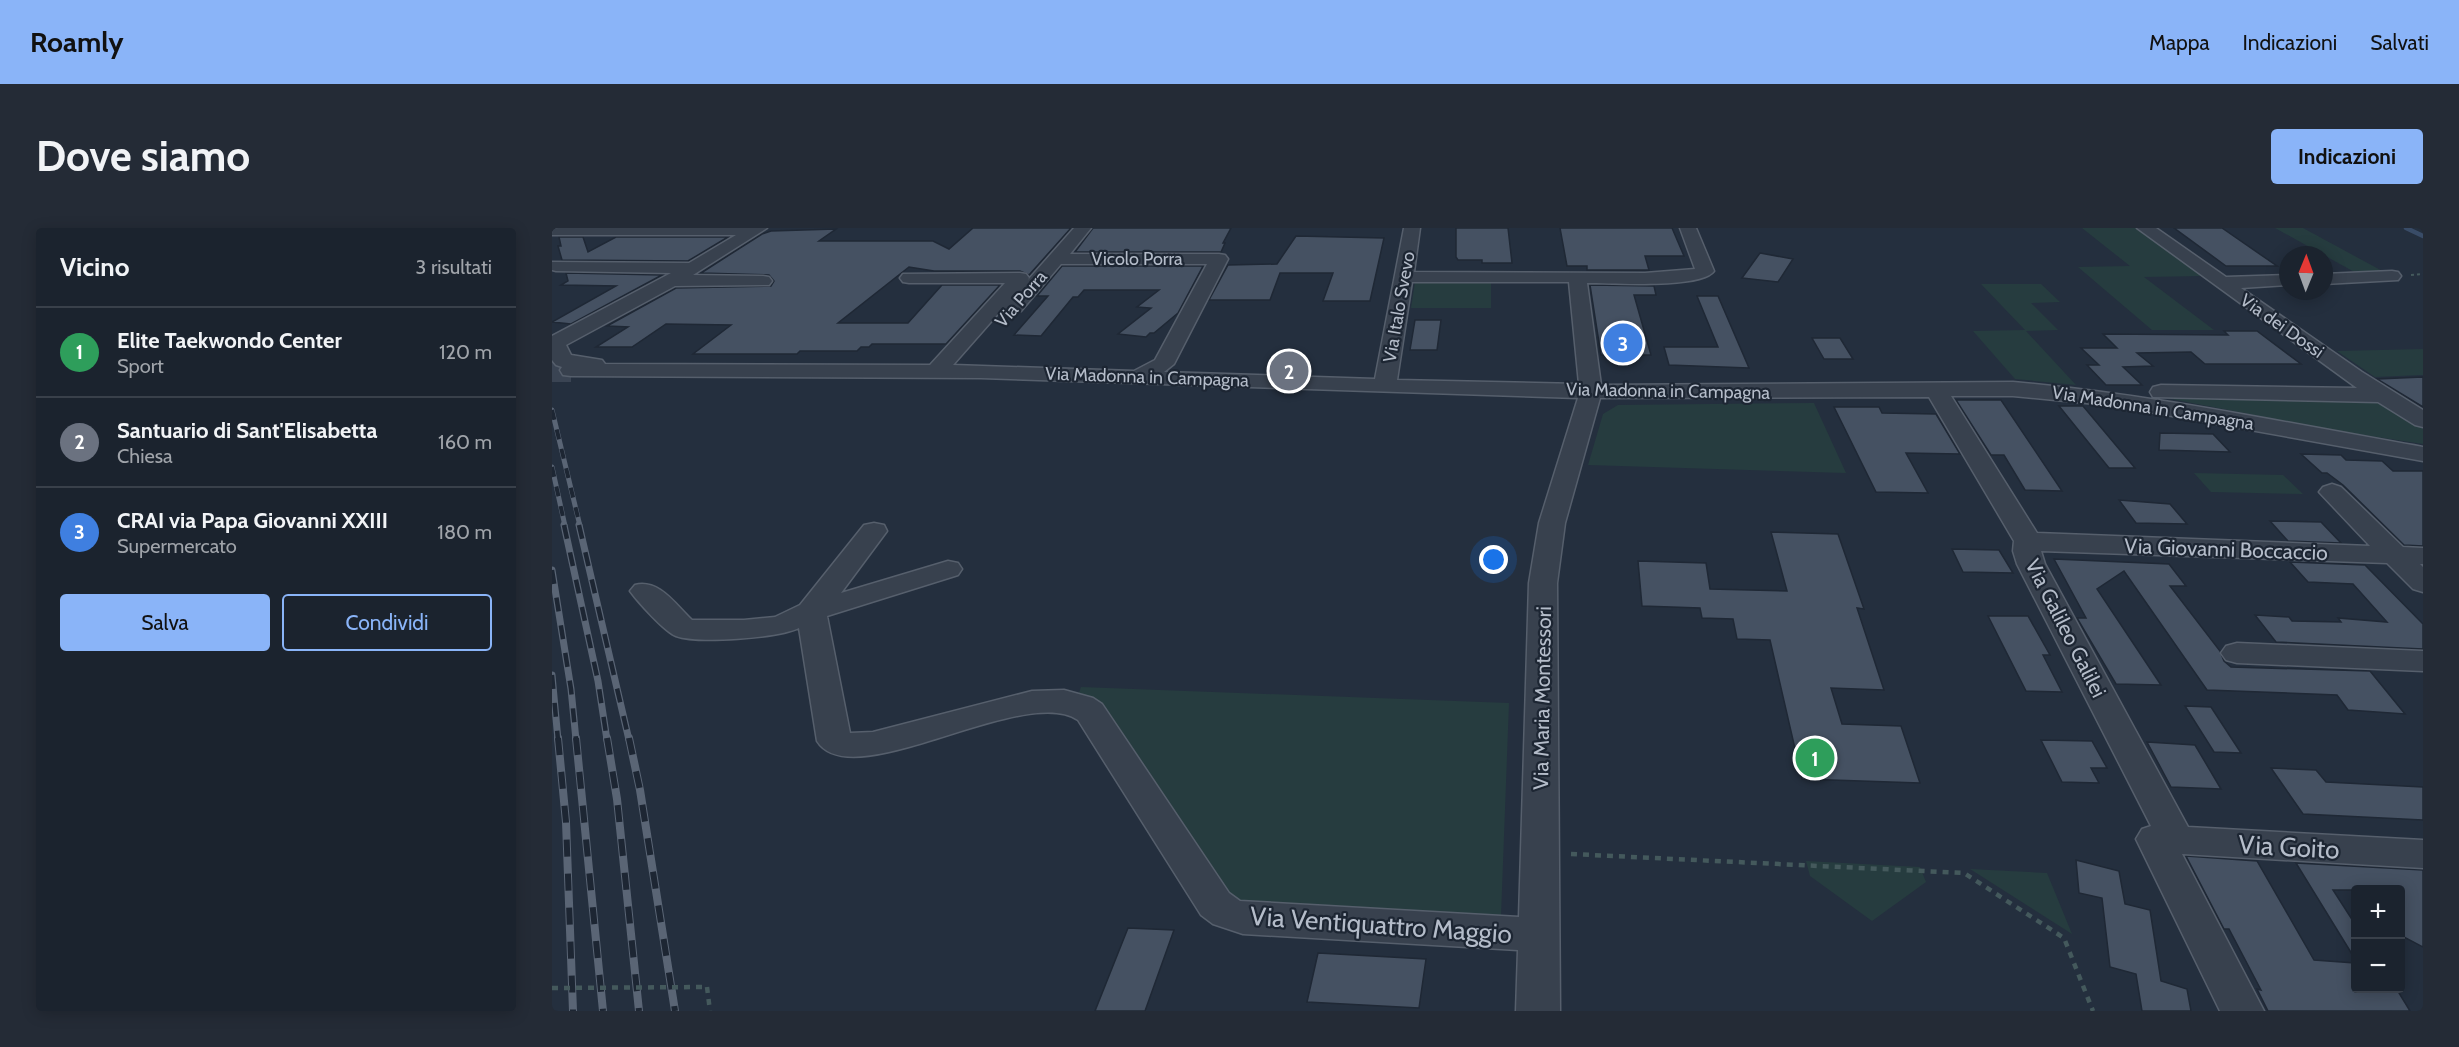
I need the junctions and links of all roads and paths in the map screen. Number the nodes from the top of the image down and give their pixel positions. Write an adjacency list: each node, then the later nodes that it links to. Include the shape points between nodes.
1 (1083, 228): 7 (street, Via Porra)
2 (1412, 228): 11 (street, Via Italo Svevo)
3 (1688, 228): 12 (street, via 1705,271 1700,275)
4 (2145, 228): 18 (street, Via dei Dossi)
5 (561, 229): 6 (street)
6 (758, 229): 9 (street)
7 (1055, 259): 19 (street, Vicolo Porra, via 1219,259); 21 (street, Via Porra)
8 (556, 266): 9 (street)
9 (691, 268): 15 (street)
10 (2392, 276): 14 (street)
11 (1406, 277): 12 (street); 22 (street, Via Italo Svevo)
12 (1577, 277): 24 (street, Via Maria Montessori)
13 (909, 278): 20 (street, via 1020,278)
14 (2333, 279)
15 (672, 280): 17 (street); 20 (street, Via Madonna in Campagna, via 557,341 560,359 569,366)
16 (2279, 280): 18 (street)
17 (763, 281)
18 (2222, 283): 25 (street, Via dei Dossi)
19 (1164, 367): 21 (street, Via Madonna in Campagna, via 1141,376); 22 (street, Via Madonna in Campagna, via 1198,379)
20 (937, 371): 21 (street, Via Madonna in Campagna)
21 (960, 371)
22 (1385, 386): 24 (street, Via Madonna in Campagna)
23 (1934, 389): 24 (street, Via Madonna in Campagna); 26 (street, Via Madonna in Campagna, via 2041,390); 31 (street, Via Galileo Galilei)
24 (1591, 391): 41 (street, Via Maria Montessori, via 1552,524 1543,583)
25 (2383, 396): 26 (street, via 2142,392); 27 (street, Via dei Dossi)
26 (2130, 401): 28 (street, Via Madonna in Campagna)
27 (2423, 420)
28 (2423, 454)
29 (2332, 492): 32 (street)
30 (874, 531): 37 (street)
31 (2028, 541): 32 (street, Via Giovanni Boccaccio); 40 (street, Via Galileo Galilei, via 2031,564)
32 (2395, 555): 33 (street, Via Giovanni Boccaccio); 35 (street)
33 (2423, 556)
34 (948, 569): 37 (street)
35 (2423, 583)
36 (645, 591): 37 (street, via 684,630 782,625)
37 (811, 611): 43 (street, Via Ventiquattro Maggio, via 834,741 843,745 873,744 1032,702 1081,705 1090,712 1215,904 1227,913 1243,918)
38 (2237, 653): 39 (street)
39 (2423, 661)
40 (2166, 840): 42 (street, Via Goito); 48 (street, Via Galileo Galilei)
41 (1540, 853): 43 (street, Via Maria Montessori); 47 (path, via 1964,873 2064,938)
42 (2423, 854)
43 (1539, 935): 46 (street, Via Maria Montessori)
44 (552, 988): 45 (path, bridge, via 706,987)
45 (710, 1011)
46 (1538, 1011)
47 (2093, 1011)
48 (2242, 1011)

